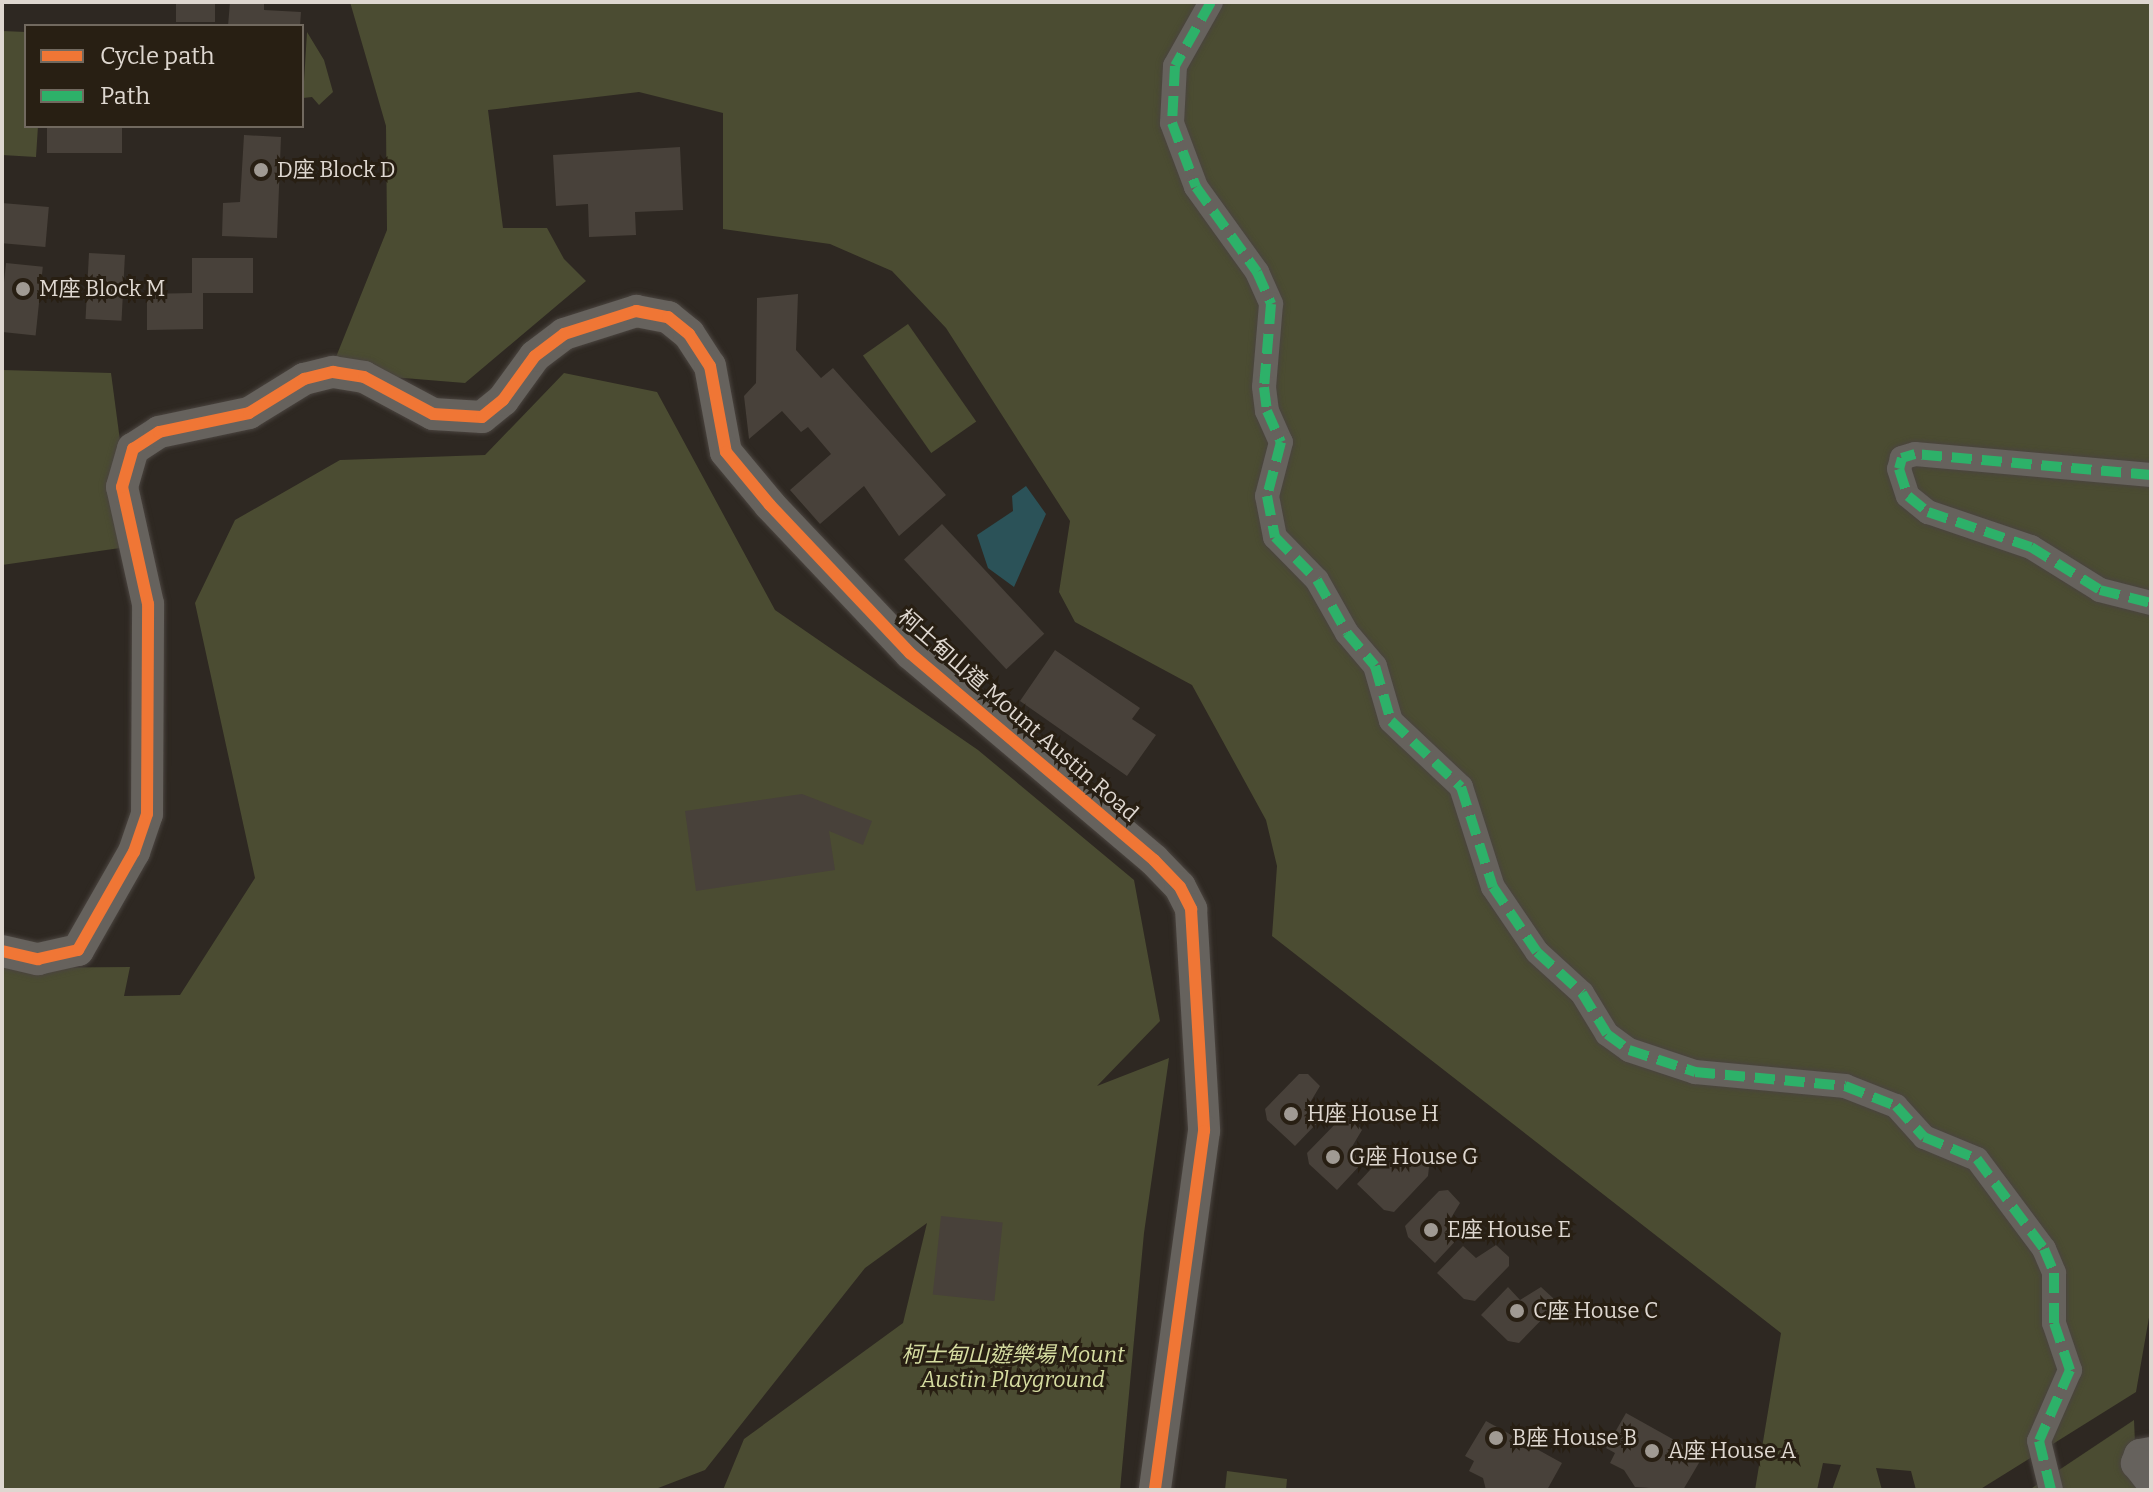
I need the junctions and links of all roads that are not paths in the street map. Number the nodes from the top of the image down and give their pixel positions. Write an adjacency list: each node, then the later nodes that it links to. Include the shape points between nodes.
1 (1211, 2): 8 (street, via 1175,66 1172,123 1196,187 1257,272 1271,304 1264,387 1267,411 1281,442 1267,496 1275,537 1317,580 1347,633 1375,666 1391,721 1461,787 1489,880 1533,948 1578,989 1607,1034 1629,1050 1695,1072 1845,1086 1896,1106 1924,1137 1977,1159 2044,1249 2054,1273 2054,1323 2070,1370 2039,1441)
2 (2151, 475): 3 (street, via 1915,454 1902,458 1899,469 1908,496 1928,512 2031,547 2100,590)
3 (2151, 603)
4 (2, 951): 7 (street, 柯士甸山道 Mount Austin Road, via 38,959 78,950 127,865 147,814 148,604 122,487 124,465 139,443 168,430 249,413 304,379 333,372 364,377 433,414 482,417 503,400 535,356 564,334 636,311 668,317 689,334 710,366 726,452 770,505 910,653 1154,860 1180,887 1191,909 1204,1131)
5 (2151, 1453): 6 (street, via 2140,1455 2137,1463)
6 (2151, 1481)
7 (1155, 1490)
8 (2051, 1490)

